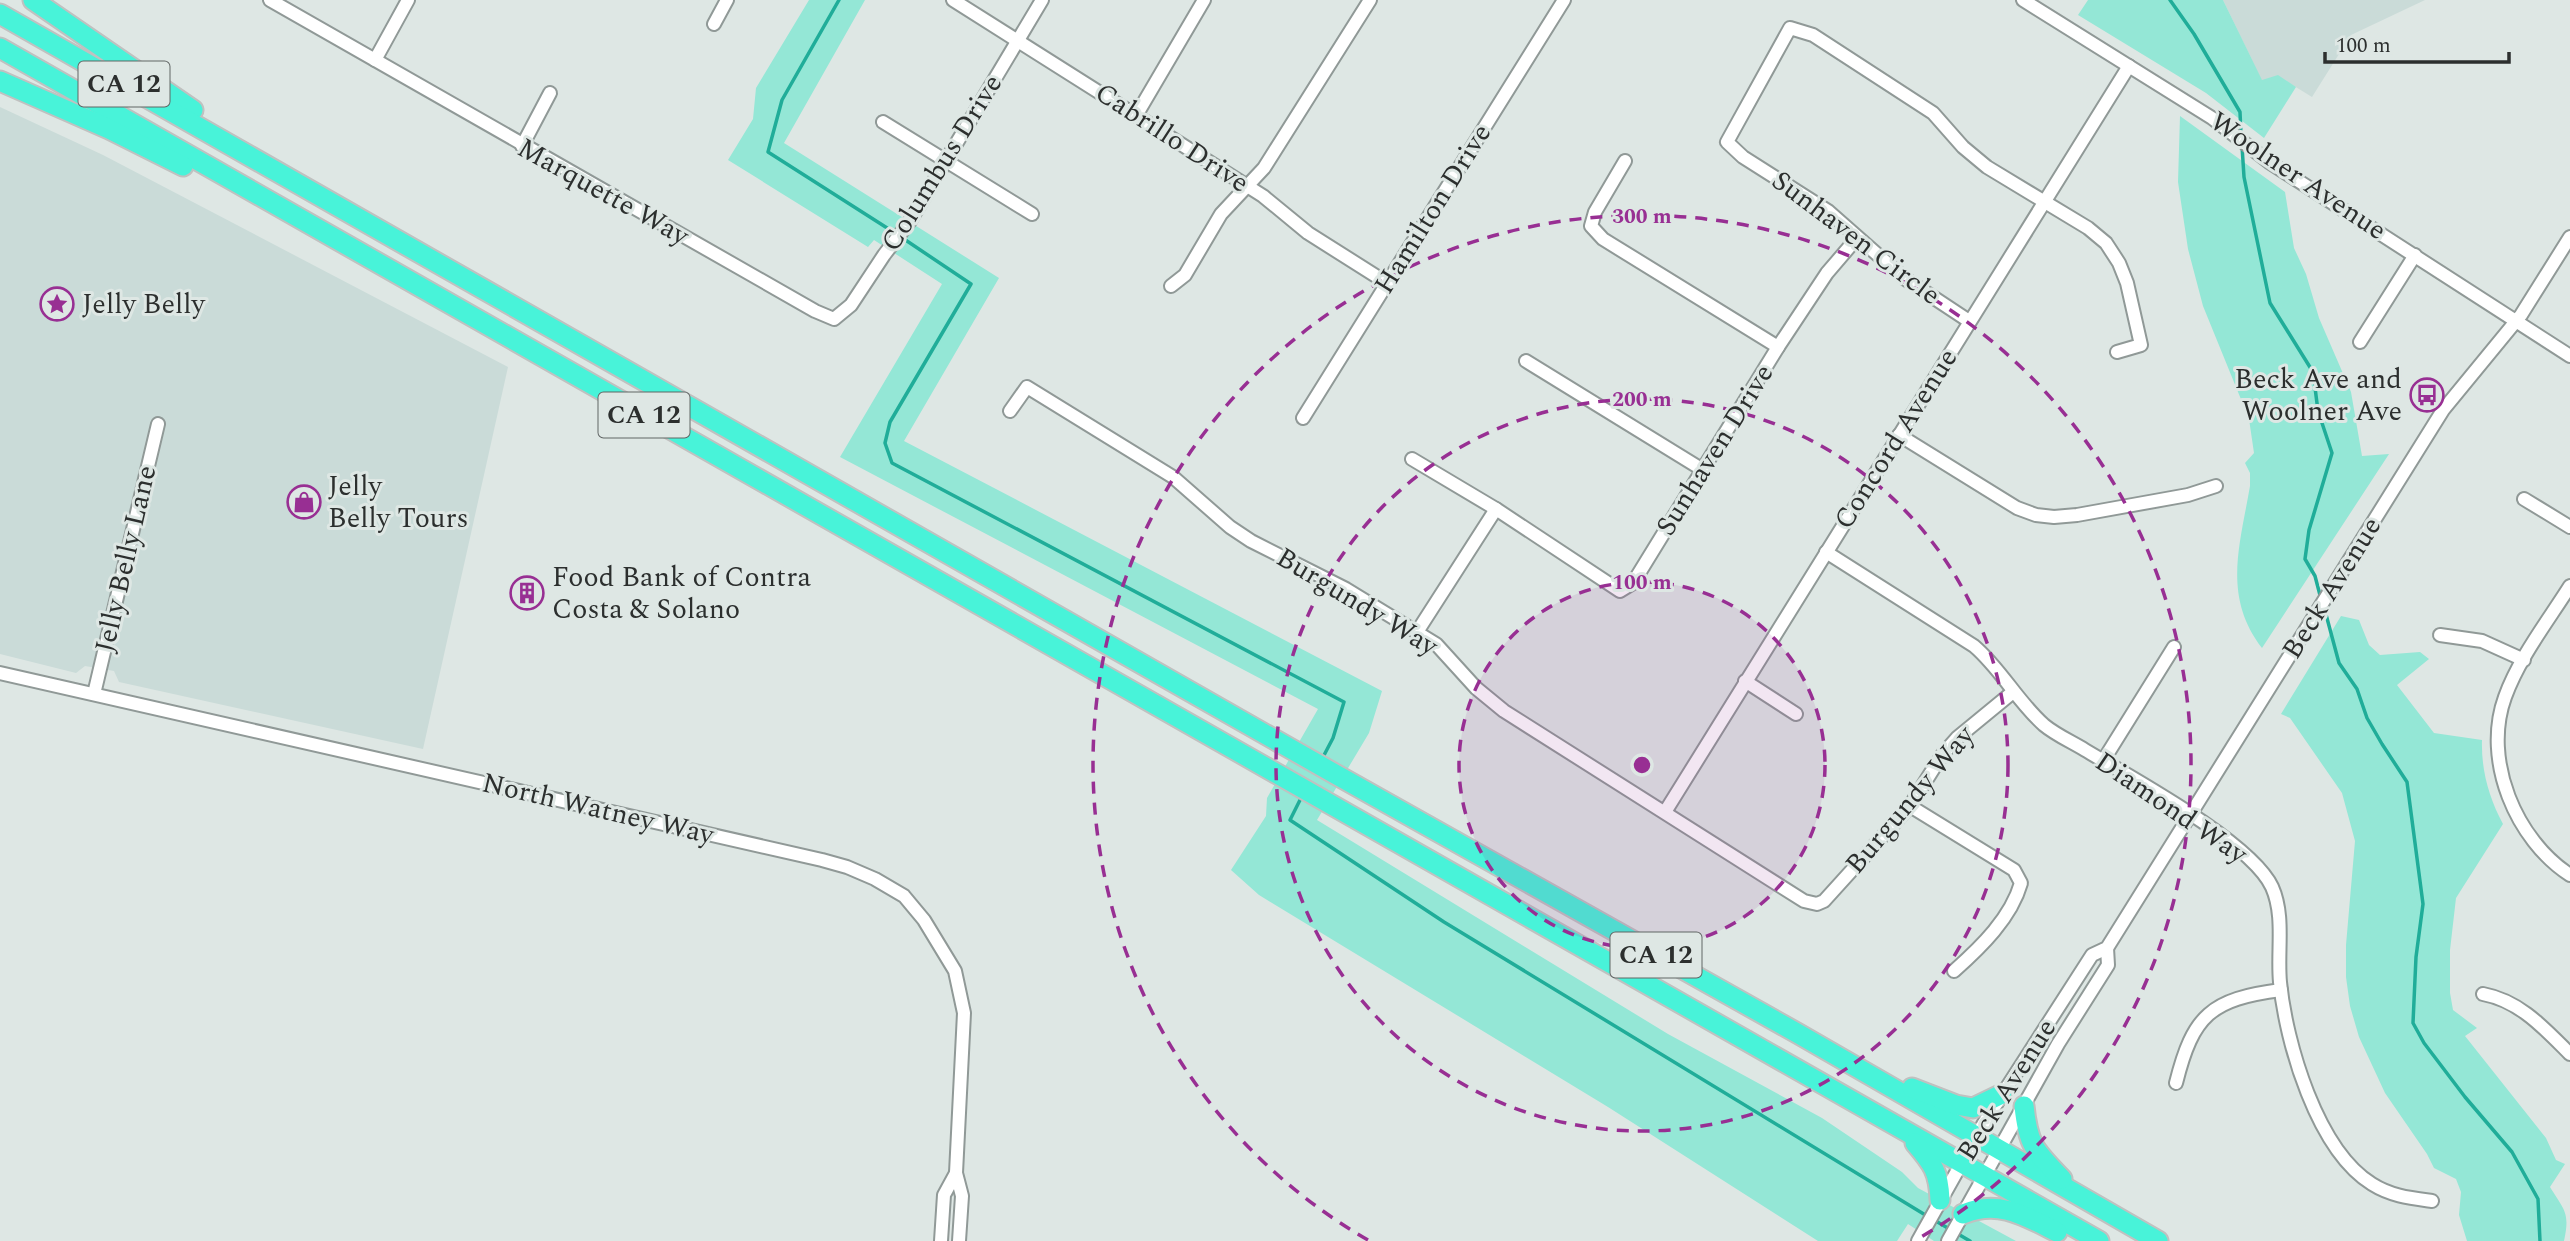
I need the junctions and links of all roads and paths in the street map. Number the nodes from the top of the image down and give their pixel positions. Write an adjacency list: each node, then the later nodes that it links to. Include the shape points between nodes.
1 (33, 0): 22 (highway, via 197,113)
2 (270, 0): 15 (street, Marquette Way)
3 (408, 0): 15 (street)
4 (727, 0): 12 (street)
5 (953, 0): 13 (street, Cabrillo Drive)
6 (1042, 0): 13 (street, Columbus Drive)
7 (1204, 0): 19 (street)
8 (1370, 0): 25 (street, via 1264,168)
9 (1563, 0): 32 (street, Hamilton Drive)
10 (2023, 0): 16 (street, Woolner Avenue)
11 (0, 14): 22 (highway, CA 12)
12 (714, 24)
13 (1018, 41): 19 (street, Cabrillo Drive); 24 (street, Columbus Drive)
14 (0, 48): 27 (highway, CA 12)
15 (374, 60): 21 (street, Marquette Way)
16 (2129, 66): 26 (street, Concord Avenue); 31 (street, Woolner Avenue)
17 (0, 81): 27 (highway, via 223,187)
18 (550, 93): 21 (street)
19 (1137, 114): 25 (street, Cabrillo Drive)
20 (883, 122): 24 (street)
21 (522, 146): 34 (street, Marquette Way)
22 (248, 155): 72 (highway, CA 12)
23 (1625, 161): 38 (street, via 1591,226 1603,239)
24 (947, 162): 28 (street); 34 (street, Columbus Drive, via 851,305)
25 (1247, 186): 32 (street, Cabrillo Drive, via 1308,233); 33 (street, via 1221,215 1185,275)
26 (2045, 201): 29 (street, Sunhaven Circle, via 1987,167 1933,113 1813,35 1790,28 1727,142 1828,211); 35 (street, Concord Avenue); 39 (street, via 2106,243 2119,263 2141,345)
27 (286, 210): 77 (highway, CA 12)
28 (1032, 214)
29 (1857, 237): 35 (street, Sunhaven Circle, via 1904,278); 38 (street, Sunhaven Drive)
30 (2570, 237): 36 (street, Beck Avenue)
31 (2415, 255): 36 (street, Woolner Avenue); 37 (street)
32 (1387, 282): 43 (street, Hamilton Drive)
33 (1171, 286)
34 (834, 319)
35 (1969, 321): 45 (street, Concord Avenue)
36 (2516, 321): 40 (street, Woolner Avenue); 66 (street, Beck Avenue, via 2443,410)
37 (2360, 342)
38 (1778, 347): 47 (street, Sunhaven Drive)
39 (2118, 352)
40 (2570, 356)
41 (1526, 361): 47 (street)
42 (1010, 411): 54 (street, Burgundy Way, via 1027,387 1173,477 1251,541 1346,589)
43 (1303, 418)
44 (158, 424): 61 (street, Jelly Belly Lane)
45 (1899, 435): 48 (street, via 2017,508 2036,515 2077,515); 52 (street, Concord Avenue)
46 (1412, 459): 50 (street)
47 (1703, 470): 50 (street, Sunhaven Drive, via 1633,583 1620,591)
48 (2216, 486)
49 (2524, 499): 51 (street)
50 (1496, 509): 54 (street)
51 (2570, 527)
52 (1826, 552): 59 (street, Concord Avenue); 60 (street, Diamond Way, via 1974,646 1991,660)
53 (2570, 586): 57 (street)
54 (1417, 632): 65 (street, Burgundy Way, via 1436,644 1504,711)
55 (2440, 635): 57 (street, via 2482,641)
56 (2174, 647): 63 (street)
57 (2524, 660): 67 (street, via 2505,698 2500,766 2508,798 2522,826 2542,852)
58 (0, 673): 61 (street, North Watney Way)
59 (1745, 681): 62 (street); 65 (street, Concord Avenue)
60 (2013, 692): 63 (street, Diamond Way, via 2045,726); 64 (street, Burgundy Way, via 1957,738)
61 (94, 694): 81 (street, North Watney Way, via 822,860 875,879 904,896 955,971 964,1013)
62 (1796, 714)
63 (2103, 761): 66 (street, Diamond Way)
64 (1910, 806): 65 (street, Burgundy Way, via 1817,904 1804,901); 69 (street, via 2014,870 2021,883 2016,900 1980,948)
65 (1665, 812)
66 (2191, 816): 68 (street, Beck Avenue); 70 (street, Diamond Way, via 2247,856 2271,886 2279,925)
67 (2570, 875)
68 (2107, 948): 75 (street, Beck Avenue, via 2092,955); 76 (street, Beck Avenue, via 2108,965)
69 (1954, 971)
70 (2281, 990): 74 (street, via 2225,1003 2211,1012 2192,1031); 85 (street, Diamond Way, via 2290,1043 2315,1112 2349,1165 2371,1184 2397,1197)
71 (2483, 994): 73 (street, via 2521,1009)
72 (1797, 1033): 75 (highway, via 1956,1105 1973,1108); 78 (highway, CA 12)
73 (2570, 1054)
74 (2176, 1083)
75 (2002, 1094): 78 (street, Beck Avenue)
76 (2024, 1106): 79 (street, Beck Avenue); 83 (highway, via 2028,1139)
77 (1905, 1132): 80 (highway, CA 12); 84 (highway, via 1934,1166)
78 (1976, 1137): 79 (highway, CA 12); 80 (street, Beck Avenue)
79 (1999, 1150): 82 (street, Beck Avenue); 83 (highway, CA 12)
80 (1961, 1164): 82 (highway, CA 12); 84 (street, Beck Avenue)
81 (956, 1173): 87 (street, North Watney Way, via 944,1195); 88 (street, North Watney Way, via 962,1196)
82 (1984, 1177): 86 (street, Beck Avenue); 92 (highway, CA 12)
83 (2077, 1195): 93 (highway, CA 12)
84 (1940, 1200): 89 (street, Beck Avenue)
85 (2432, 1201)
86 (1963, 1214): 90 (street, Beck Avenue); 91 (highway, via 1979,1207 1996,1207)
87 (941, 1241)
88 (960, 1241)
89 (1918, 1241)
90 (1948, 1241)
91 (2077, 1241)
92 (2099, 1241)
93 (2158, 1241)

